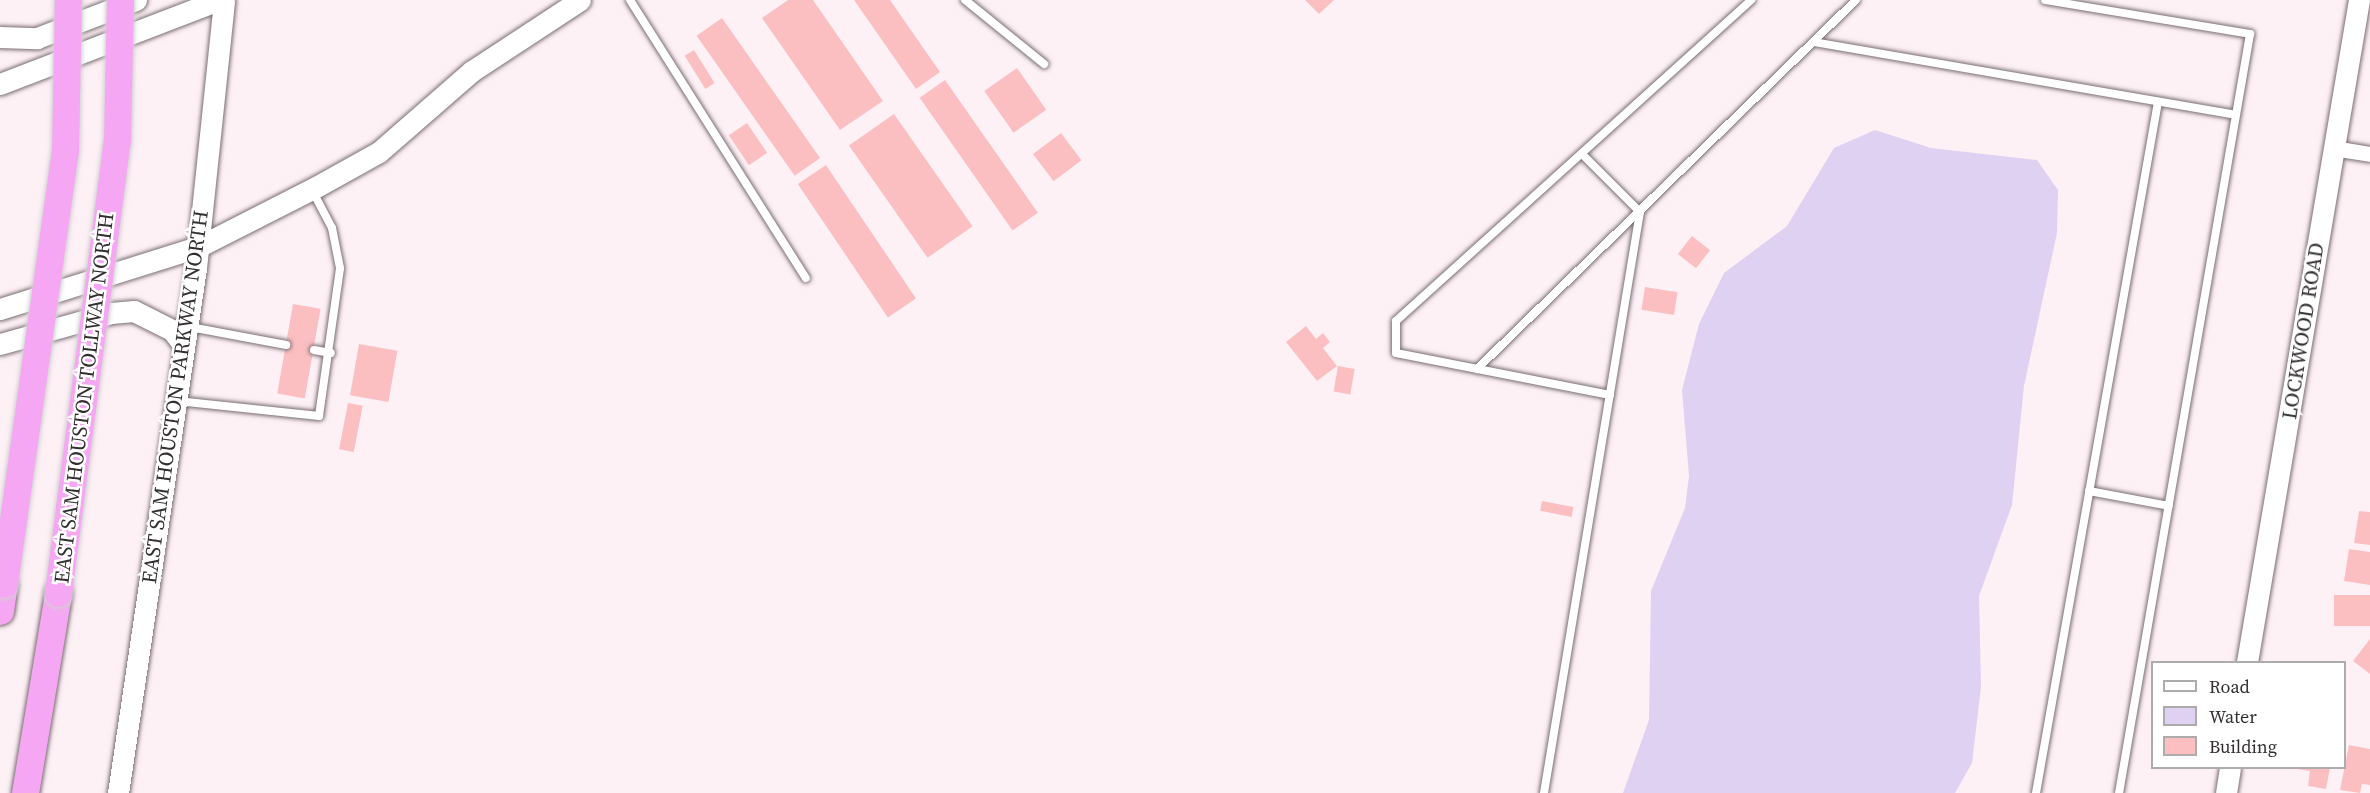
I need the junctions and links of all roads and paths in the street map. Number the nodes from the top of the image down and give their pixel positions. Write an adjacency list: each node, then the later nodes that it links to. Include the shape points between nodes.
1 (68, 0): 37 (highway, bridge, via 65,151)
2 (120, 0): 40 (highway, EAST SAM HOUSTON TOLLWAY NORTH, bridge, via 117,141 58,593)
3 (136, 0): 13 (main road, via 37,38)
4 (219, 0): 16 (main road)
5 (224, 0): 24 (main road, EAST SAM HOUSTON PARKWAY NORTH)
6 (580, 0): 22 (main road, via 472,71 379,152)
7 (630, 0): 25 (lane)
8 (965, 0): 15 (lane)
9 (1751, 0): 20 (lane)
10 (1856, 0): 14 (lane)
11 (2045, 0): 18 (lane, via 2250,34)
12 (2359, 0): 19 (main road, LOCKWOOD ROAD)
13 (0, 37)
14 (1814, 42): 17 (lane); 23 (lane)
15 (1044, 64)
16 (0, 84)
17 (2158, 102): 18 (lane); 35 (lane)
18 (2236, 115): 36 (lane)
19 (2333, 148): 21 (street); 38 (main road, LOCKWOOD ROAD)
20 (1582, 154): 23 (lane); 32 (lane, via 1396,321 1396,353)
21 (2370, 154)
22 (312, 189): 24 (main road); 31 (lane, via 332,228 340,268)
23 (1640, 212): 32 (lane); 33 (lane)
24 (198, 247): 26 (main road); 27 (main road, EAST SAM HOUSTON PARKWAY NORTH)
25 (806, 278)
26 (0, 309)
27 (185, 335): 28 (main road, via 134,311); 29 (lane); 34 (main road, EAST SAM HOUSTON PARKWAY NORTH)
28 (0, 344)
29 (286, 345)
30 (314, 350): 31 (lane)
31 (331, 353): 34 (lane, via 319,416)
32 (1477, 369): 33 (lane)
33 (1610, 395): 42 (lane)
34 (175, 401): 41 (main road, EAST SAM HOUSTON PARKWAY NORTH)
35 (2090, 491): 36 (lane); 43 (lane)
36 (2169, 506): 44 (lane)
37 (0, 611)
38 (2247, 661)
39 (2230, 769): 45 (main road)
40 (25, 793)
41 (118, 793)
42 (1544, 793)
43 (2036, 793)
44 (2119, 793)
45 (2226, 793)

